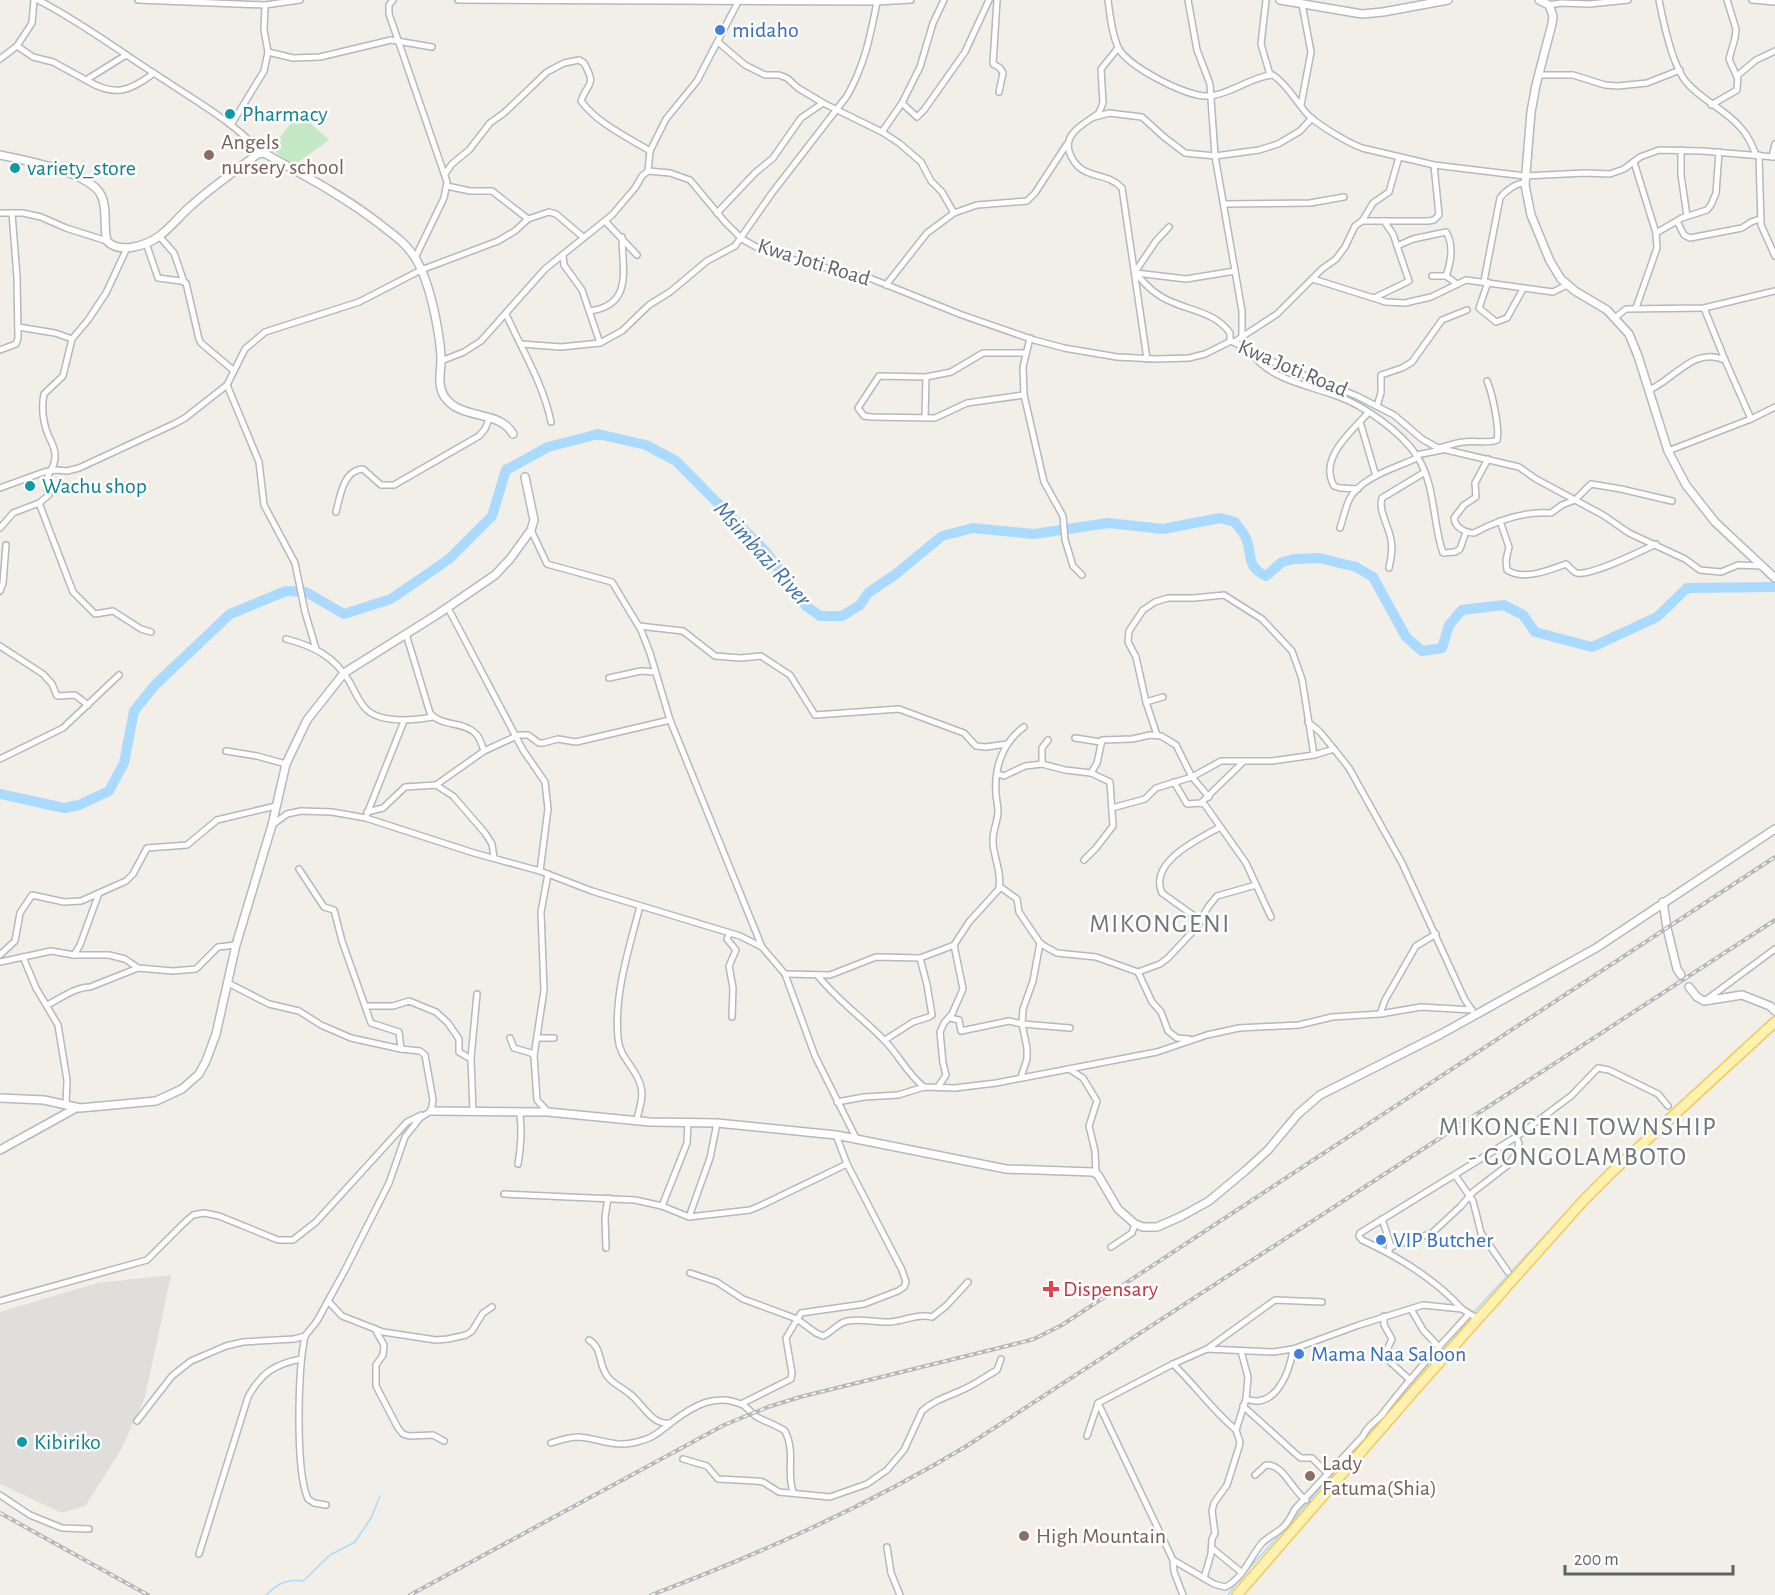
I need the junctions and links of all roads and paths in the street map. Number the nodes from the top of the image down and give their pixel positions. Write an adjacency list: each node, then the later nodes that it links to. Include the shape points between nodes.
1 (36, 0): 32 (street, via 32,24); 37 (street, via 78,21)
2 (138, 0): 28 (street)
3 (300, 0): 28 (street)
4 (393, 0): 30 (street, via 388,9)
5 (458, 0): 6 (street)
6 (584, 0): 7 (street)
7 (698, 0): 22 (street)
8 (912, 0): 24 (street)
9 (944, 0): 48 (street, via 920,67)
10 (989, 0): 48 (street, via 965,52 924,110 917,117)
11 (996, 0): 45 (street, via 993,64 1003,73)
12 (1108, 0): 34 (street)
13 (1188, 0): 46 (street, via 1197,50)
14 (1266, 0): 41 (street, via 1261,44)
15 (1280, 0): 27 (street)
16 (1448, 0): 27 (street, via 1362,14)
17 (1539, 0): 29 (street)
18 (1628, 0): 25 (street, via 1590,4)
19 (1659, 0): 39 (street)
20 (1727, 0): 43 (street, via 1736,29 1729,59)
21 (1752, 0): 26 (street)
22 (738, 1): 23 (street); 31 (street)
23 (801, 1): 24 (street)
24 (878, 1): 51 (street, via 864,62)
25 (1562, 1): 29 (street)
26 (1775, 2)
27 (1302, 4): 49 (street, via 1311,52)
28 (265, 5): 36 (street)
29 (1549, 5): 42 (street, via 1552,24)
30 (398, 41): 33 (street); 36 (street, via 320,57 293,58); 70 (street)
31 (718, 42): 47 (street, via 745,65 765,75 787,78); 59 (street, via 697,81 666,119)
32 (16, 46): 38 (street); 44 (street)
33 (432, 47)
34 (1118, 48): 46 (street, via 1129,60 1175,88); 52 (street, via 1101,69 1103,103 1099,113)
35 (1775, 51): 43 (street, via 1756,60)
36 (268, 52): 54 (street, via 264,71)
37 (126, 55): 40 (street); 44 (street)
38 (0, 59)
39 (1680, 70): 42 (street, via 1647,83 1618,86 1573,75); 50 (street)
40 (153, 73): 44 (street, via 120,92); 54 (street)
41 (1270, 75): 46 (street); 49 (street)
42 (1539, 75): 71 (street)
43 (1737, 77): 50 (street, via 1737,90)
44 (86, 80)
45 (999, 93)
46 (1211, 95): 64 (street)
47 (823, 103): 51 (street); 77 (street, via 801,118 773,158)
48 (902, 103): 55 (street)
49 (1301, 105): 53 (street)
50 (1711, 105): 63 (street, via 1739,125)
51 (836, 111): 55 (street); 91 (street, via 772,193)
52 (1091, 118): 56 (street, via 1072,133); 64 (street, via 1108,113 1142,117 1185,153)
53 (1312, 118): 64 (street, via 1300,131 1278,144); 65 (street, via 1352,144)
54 (231, 125): 61 (street)
55 (882, 132): 78 (street, via 921,162)
56 (1068, 144): 78 (street, via 1027,201 977,205); 102 (street, via 1079,168 1122,188)
57 (1775, 144): 66 (street)
58 (1681, 150): 60 (street); 67 (street, via 1659,150); 79 (street)
59 (651, 151): 69 (street); 70 (street, via 585,106 581,100 590,87 590,76 584,63 574,60 547,72 490,123)
60 (1719, 152): 63 (street); 79 (street, via 1716,193 1711,205)
61 (261, 153): 88 (street, via 192,205); 99 (street, via 348,200 399,239)
62 (0, 155): 92 (street, via 66,172 95,187 104,204)
63 (1757, 155): 66 (street); 81 (street)
64 (1215, 156): 74 (street)
65 (1399, 157): 68 (street); 83 (street, via 1389,192 1373,203)
66 (1774, 157)
67 (1634, 162): 71 (street, via 1610,174); 87 (street)
68 (1434, 165): 71 (street); 84 (street, via 1437,218)
69 (648, 171): 77 (street, Kwa Joti Road, via 690,180); 82 (street)
70 (445, 174): 72 (street)
71 (1525, 179): 107 (street, via 1500,198); 110 (street, via 1528,206 1542,242)
72 (447, 186): 80 (street, via 492,191); 99 (street)
73 (1344, 197): 74 (street, via 1310,203)
74 (1224, 204): 101 (street)
75 (0, 213): 76 (street)
76 (12, 213): 92 (street, via 41,217); 120 (street)
77 (717, 213): 91 (street, Kwa Joti Road)
78 (954, 213): 109 (street, via 923,237)
79 (1687, 216): 85 (street)
80 (528, 219): 89 (street, via 549,212 556,214); 100 (street, via 498,241)
81 (1761, 219): 85 (street, via 1742,228 1690,238 1684,236); 98 (street)
82 (605, 221): 89 (street); 90 (street)
83 (1362, 221): 84 (street); 105 (street, via 1353,228 1339,255)
84 (1384, 221): 94 (street)
85 (1677, 221): 87 (street)
86 (1169, 227): 102 (street)
87 (1656, 233): 114 (street, via 1656,256)
88 (159, 237): 93 (street); 106 (street, via 174,253)
89 (583, 237): 96 (street)
90 (622, 237): 97 (street); 117 (street, via 622,290 610,303)
91 (742, 239): 109 (street, Kwa Joti Road, via 794,261); 125 (street, via 649,305 622,331)
92 (107, 241): 95 (street)
93 (146, 243): 95 (street); 106 (street, via 158,278)
94 (1397, 246): 104 (street, via 1446,232 1451,258); 113 (street, via 1409,281)
95 (128, 248): 123 (street, via 106,293)
96 (563, 255): 117 (street, via 564,265 578,283); 118 (street, via 545,269)
97 (637, 255)
98 (1775, 256)
99 (415, 258): 100 (street)
100 (421, 270): 132 (street, via 432,301); 133 (street, via 359,302 265,332 245,349)
101 (1235, 271): 102 (street, via 1186,279); 121 (street)
102 (1135, 272): 124 (street, via 1158,295 1203,312 1224,325); 130 (street)
103 (1432, 276): 104 (street)
104 (1446, 276): 108 (street)
105 (1313, 279): 113 (street); 121 (street, via 1277,314)
106 (184, 282): 133 (street, via 201,344)
107 (1486, 282): 108 (street, via 1466,280); 111 (street); 111 (street, via 1478,307 1496,322 1507,318)
108 (1457, 284): 113 (street, via 1431,297 1405,303)
109 (886, 285): 122 (street, Kwa Joti Road)
110 (1567, 285): 111 (street, via 1552,291); 119 (street)
111 (1524, 289)
112 (1775, 291): 115 (street)
113 (1374, 298)
114 (1636, 308): 115 (street); 119 (street, via 1626,309)
115 (1704, 308): 131 (street)
116 (1467, 310): 139 (street, via 1442,320 1412,362 1381,375)
117 (590, 312): 125 (street)
118 (506, 314): 126 (street); 132 (street, via 481,341)
119 (1616, 317): 137 (street, via 1634,345)
120 (18, 327): 123 (street); 127 (street, via 16,344)
121 (1242, 336): 124 (street)
122 (1030, 338): 129 (street); 130 (street, Kwa Joti Road, via 1064,348)
123 (72, 339): 152 (street, via 63,376 44,394 42,414 55,450)
124 (1232, 341): 128 (street, Kwa Joti Road); 130 (street, Kwa Joti Road, via 1188,358)
125 (600, 343): 126 (street, via 561,347)
126 (521, 344): 145 (street, via 546,400)
127 (2, 348)
128 (1251, 352): 139 (street, Kwa Joti Road); 141 (street, via 1292,382 1345,399)
129 (1026, 353): 134 (street, via 983,353 951,372); 138 (street)
130 (1147, 358)
131 (1725, 360): 137 (street, via 1710,356 1691,361); 144 (street)
132 (441, 361): 143 (street, via 439,384 448,401)
133 (233, 370): 136 (street)
134 (926, 377): 142 (street); 142 (street, via 879,376 858,408 864,416)
135 (1487, 381): 148 (street, via 1497,440 1465,441)
136 (226, 385): 152 (street, via 174,424 79,468); 180 (street, via 259,462 264,505 295,563)
137 (1649, 390): 149 (street)
138 (1024, 395): 142 (street, via 971,402 943,416); 171 (street, via 1044,482 1063,516 1073,566)
139 (1377, 406): 148 (street, Kwa Joti Road)
140 (1775, 407): 144 (street)
141 (1368, 413): 146 (street); 150 (street, via 1392,428)
142 (925, 418)
143 (489, 419): 147 (street, via 501,421); 161 (street, via 479,436 394,485 381,485 363,469 354,472 346,479)
144 (1751, 419): 149 (street)
145 (551, 422)
146 (1360, 422): 154 (street); 157 (street, via 1335,451 1330,475 1337,488)
147 (513, 434)
148 (1441, 449): 150 (street); 151 (street, Kwa Joti Road)
149 (1668, 451): 170 (street, via 1704,509)
150 (1417, 456): 153 (street); 154 (street)
151 (1488, 459): 158 (street, Kwa Joti Road, via 1519,467); 166 (street, via 1475,483 1476,497 1454,518)
152 (51, 470): 156 (street); 160 (street, via 45,486 49,495)
153 (1425, 472): 166 (street, via 1443,553 1460,549); 169 (street, via 1382,498 1393,550)
154 (1376, 476): 157 (street)
155 (525, 477): 165 (street, via 534,520)
156 (0, 488)
157 (1358, 489): 164 (street, via 1349,500)
158 (1575, 500): 159 (street, via 1586,487 1596,484); 162 (street, via 1551,513 1528,513); 167 (street, Kwa Joti Road, via 1629,533)
159 (1672, 501)
160 (39, 503): 163 (street, via 13,513); 176 (street, via 75,594 94,614 113,611)
161 (336, 512)
162 (1500, 521): 166 (street, via 1474,534); 167 (street, via 1509,548 1507,570 1517,574 1539,573 1566,564 1581,573)
163 (0, 528)
164 (1340, 528)
165 (531, 530): 174 (street, via 495,575); 175 (street, via 547,564 612,582)
166 (1466, 532)
167 (1656, 544): 170 (street, Kwa Joti Road, via 1700,570 1721,572 1738,565)
168 (6, 545): 173 (street)
169 (1389, 568)
170 (1764, 568): 172 (street)
171 (1082, 575)
172 (1775, 578)
173 (0, 591)
174 (448, 608): 177 (street); 194 (street)
175 (639, 626): 181 (street); 198 (street, via 683,631 715,656 761,656 790,675 814,714 898,709 964,734 976,746)
176 (151, 632)
177 (406, 634): 182 (street); 188 (street)
178 (286, 639): 180 (street)
179 (0, 646): 187 (street, via 43,674 57,696 75,695)
180 (316, 649): 182 (street)
181 (655, 672): 184 (street); 189 (street)
182 (344, 673): 190 (street, via 366,710); 205 (street, via 307,720)
183 (119, 675): 187 (street)
184 (609, 678)
185 (1163, 697): 186 (street)
186 (1146, 702): 191 (street, via 1136,657 1128,642 1129,631 1143,610 1168,598 1224,595 1262,619 1289,646 1299,667); 193 (street)
187 (88, 705): 203 (street, via 57,732)
188 (433, 717): 190 (street); 201 (street, via 472,730)
189 (670, 720): 194 (street, via 576,742 558,739 543,743 526,734); 237 (street)
190 (404, 721): 216 (street)
191 (1308, 722): 199 (street); 202 (street)
192 (1023, 727): 198 (street)
193 (1157, 735): 197 (street); 209 (street, via 1176,745)
194 (516, 737): 201 (street); 223 (street, via 547,787)
195 (1075, 738): 197 (street)
196 (1047, 740): 206 (street, via 1042,748)
197 (1101, 742): 207 (street)
198 (1007, 744): 208 (street)
199 (1334, 749): 202 (street); 233 (street, via 1363,792)
200 (226, 751): 205 (street)
201 (484, 751): 211 (street)
202 (1314, 754): 204 (street)
203 (0, 759)
204 (1242, 762): 209 (street, via 1221,761); 212 (street)
205 (286, 764): 214 (street)
206 (1042, 764): 207 (street); 208 (street, via 1025,766 1004,776)
207 (1091, 773): 215 (street, via 1110,782)
208 (998, 774): 226 (street, via 993,844)
209 (1192, 777): 210 (street); 212 (street)
210 (1174, 782): 213 (street, via 1187,804); 215 (street, via 1156,788 1145,799)
211 (436, 785): 216 (street, via 405,787 383,808); 220 (street, via 453,796 492,843)
212 (1209, 798): 213 (street)
213 (1201, 803): 218 (street)
214 (276, 806): 217 (street); 227 (street, via 217,820 187,845 147,848 126,881)
215 (1112, 808): 221 (street, via 1113,826)
216 (366, 815): 217 (street, via 301,811 287,814); 220 (street)
217 (272, 825): 235 (street)
218 (1220, 827): 225 (street, via 1246,863); 231 (street, via 1172,857 1161,877 1162,893)
219 (1775, 829): 228 (street)
220 (494, 858): 223 (street)
221 (1084, 860)
222 (299, 869): 254 (street, via 323,905 334,910)
223 (540, 871): 224 (street)
224 (548, 874): 229 (street); 264 (street, via 541,912 544,990)
225 (1256, 885): 230 (street); 231 (street, via 1217,896)
226 (999, 886): 234 (street, via 1017,899 1019,912); 236 (street)
227 (99, 892): 239 (street, via 76,903 32,895 20,913 15,940); 240 (street)
228 (1664, 902): 247 (street); 255 (street, via 1596,948)
229 (640, 906): 232 (street); 284 (street, via 617,1006 621,1052 641,1086)
230 (1271, 917)
231 (1201, 921): 245 (street, via 1168,958)
232 (730, 933): 237 (street); 258 (street, via 728,939 736,950 729,966)
233 (1436, 934): 255 (street, via 1465,1000); 257 (street, via 1416,946)
234 (1040, 943): 245 (street, via 1057,953 1096,957); 261 (street)
235 (236, 945): 244 (street, via 218,947 196,969); 249 (street)
236 (954, 945): 242 (street); 259 (street, via 963,989)
237 (762, 947): 246 (street)
238 (1775, 949): 252 (street)
239 (0, 955)
240 (74, 955): 241 (street, via 51,951); 244 (street, via 109,955)
241 (23, 957): 243 (street); 253 (street)
242 (920, 958): 248 (street, via 876,957 837,974); 267 (street, via 932,1014)
243 (0, 962)
244 (138, 968): 253 (street, via 71,992)
245 (1138, 972): 266 (street, via 1171,1035)
246 (785, 974): 248 (street); 276 (street, via 815,1056)
247 (1681, 975)
248 (818, 976): 267 (street, via 832,994)
249 (228, 983): 268 (street, via 269,1004 299,1011 351,1038); 279 (street, via 211,1049 199,1074 188,1084 156,1101)
250 (1689, 987): 252 (street)
251 (477, 994): 270 (street)
252 (1704, 1001): 256 (street, via 1742,995)
253 (47, 1005): 277 (street, via 60,1032 67,1080)
254 (366, 1006): 268 (street, via 371,1023 399,1032); 270 (street, via 393,1006 409,1001 436,1012 459,1039 459,1052)
255 (1476, 1011): 257 (street, via 1421,1007); 301 (street, via 1441,1034 1320,1095 1260,1157 1209,1201 1157,1227)
256 (1775, 1011)
257 (1380, 1014): 266 (street, via 1239,1028)
258 (732, 1017)
259 (950, 1018): 261 (street, via 959,1020 961,1031 1000,1022); 274 (street, via 940,1032 946,1075)
260 (1775, 1022): 317 (main road, via 1605,1178)
261 (1022, 1024): 262 (street); 272 (street, via 1027,1048)
262 (1070, 1028)
263 (510, 1038): 269 (street, via 514,1048)
264 (538, 1038): 265 (street); 269 (street)
265 (554, 1038)
266 (1196, 1039): 271 (street, via 1158,1052)
267 (885, 1040): 273 (street, via 914,1080)
268 (401, 1049): 281 (street, via 425,1055 433,1100)
269 (534, 1056): 283 (street, via 537,1100)
270 (471, 1059): 280 (street)
271 (1069, 1069): 272 (street); 293 (street, via 1083,1078 1097,1101 1089,1123)
272 (1022, 1077): 274 (street, via 955,1088)
273 (924, 1087): 274 (street); 276 (street, via 898,1095)
274 (938, 1087)
275 (0, 1098): 277 (street)
276 (837, 1102): 289 (street)
277 (66, 1105): 279 (street)
278 (1668, 1106): 288 (street, via 1658,1094 1598,1068 1571,1096)
279 (76, 1108): 290 (street)
280 (473, 1111): 281 (street); 282 (street)
281 (428, 1112): 308 (street, via 405,1137 389,1183); 309 (street, via 407,1122 316,1222 293,1240 278,1240 219,1216 194,1215 147,1260)
282 (516, 1112): 283 (street); 291 (street, via 520,1114)
283 (548, 1112): 284 (street)
284 (637, 1119): 285 (street)
285 (688, 1122): 286 (street); 298 (street, via 687,1143)
286 (717, 1123): 287 (street); 299 (street, via 710,1158)
287 (837, 1135): 289 (street); 292 (street)
288 (1516, 1137): 294 (street); 296 (street, via 1519,1147 1512,1161)
289 (857, 1140): 293 (street, via 1006,1169)
290 (0, 1150)
291 (518, 1164)
292 (847, 1164): 299 (street, via 750,1209); 316 (street, via 906,1282 898,1291 864,1304 804,1312)
293 (1096, 1173): 301 (street, via 1118,1209)
294 (1455, 1174): 296 (street); 300 (street)
295 (504, 1194): 297 (street)
296 (1470, 1196): 304 (street, via 1432,1233); 305 (street, via 1480,1233)
297 (608, 1197): 298 (street); 303 (street)
298 (662, 1206): 299 (street)
299 (689, 1217)
300 (1382, 1219): 304 (street); 304 (street, via 1359,1234 1362,1240)
301 (1135, 1224): 302 (street, via 1132,1233)
302 (1111, 1247)
303 (606, 1248)
304 (1389, 1250): 313 (street, via 1433,1281)
305 (1508, 1272)
306 (690, 1273): 316 (street, via 717,1281 743,1299)
307 (968, 1281): 316 (street, via 932,1317 924,1314 890,1322 847,1321 823,1336)
308 (328, 1301): 318 (street, via 342,1316); 319 (street)
309 (0, 1302)
310 (1322, 1302): 322 (street, via 1275,1300)
311 (492, 1307): 318 (street, via 483,1313 472,1331 459,1338 436,1340)
312 (1411, 1309): 313 (street, via 1423,1305); 315 (street); 321 (street, via 1415,1320)
313 (1462, 1309): 314 (street)
314 (1469, 1314): 317 (street); 321 (street)
315 (1384, 1316): 323 (street); 328 (street, via 1392,1339 1387,1359)
316 (796, 1319): 331 (street, via 785,1342 791,1379)
317 (1478, 1319): 355 (main road)
318 (374, 1327): 337 (street, via 384,1345 376,1365 376,1386 398,1428 410,1436 433,1435)
319 (305, 1336): 325 (street); 333 (street, via 243,1342 191,1361 172,1376)
320 (589, 1340): 334 (street, via 598,1348 609,1379 653,1418 662,1424)
321 (1439, 1347): 328 (street)
322 (1207, 1349): 324 (street); 327 (street)
323 (1293, 1349): 324 (street); 329 (street, via 1280,1387 1258,1400)
324 (1241, 1351): 329 (street, via 1248,1377)
325 (301, 1359): 345 (street, via 302,1480 308,1499); 349 (street, via 271,1368 251,1391)
326 (1001, 1359): 342 (street, via 997,1370 926,1408 904,1450 887,1470 867,1484 830,1497)
327 (1173, 1364): 330 (street); 335 (street)
328 (1410, 1380): 340 (street)
329 (1246, 1399): 332 (street)
330 (1098, 1402): 336 (street); 350 (street)
331 (741, 1404): 334 (street, via 713,1399); 342 (street, via 785,1431 792,1452)
332 (1243, 1406): 335 (street); 340 (street, via 1297,1455 1312,1458)
333 (137, 1421)
334 (670, 1423): 338 (street, via 658,1435 632,1443 610,1444 576,1437)
335 (1236, 1430): 348 (street, via 1240,1442 1236,1460 1212,1511)
336 (1087, 1436)
337 (444, 1441)
338 (551, 1443)
339 (683, 1459): 342 (street, via 706,1466 718,1479 756,1480 775,1491)
340 (1328, 1474): 344 (street)
341 (1255, 1475): 344 (street, via 1266,1465 1272,1465)
342 (793, 1492)
343 (0, 1495): 346 (street, via 30,1515 62,1528)
344 (1306, 1500): 351 (street, via 1282,1528 1263,1542)
345 (326, 1505)
346 (89, 1529)
347 (886, 1547): 353 (street)
348 (1212, 1548): 351 (street); 352 (street)
349 (199, 1554)
350 (1173, 1560): 352 (street); 354 (street)
351 (1241, 1572): 352 (street, via 1226,1587)
352 (1204, 1578)
353 (900, 1595)
354 (1183, 1595)
355 (1237, 1595)

